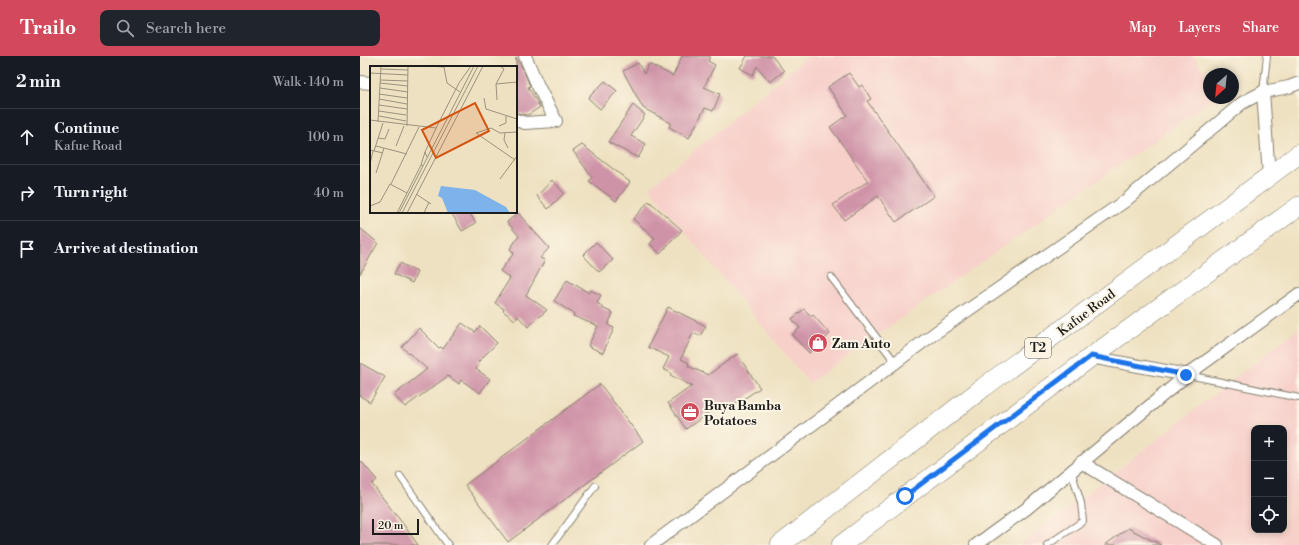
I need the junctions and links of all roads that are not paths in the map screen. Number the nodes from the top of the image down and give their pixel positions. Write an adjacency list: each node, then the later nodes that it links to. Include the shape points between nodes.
1 (525, 56): 7 (street, via 556,121 525,123)
2 (1267, 56): 6 (lane)
3 (360, 82): 4 (street)
4 (370, 83)
5 (1299, 83): 6 (street)
6 (1262, 92): 9 (street); 14 (street, via 1242,103 1126,201)
7 (517, 120)
8 (1299, 154): 9 (main road, Kafue Road / T2)
9 (1269, 176): 25 (main road, Kafue Road / T2, via 984,387)
10 (1299, 206): 13 (main road)
11 (831, 277): 14 (lane)
12 (1299, 294): 15 (street)
13 (1091, 356): 15 (street); 26 (main road)
14 (895, 362): 24 (street)
15 (1186, 375): 16 (lane); 17 (street)
16 (1299, 398)
17 (1081, 462): 18 (street); 28 (street)
18 (1072, 470): 21 (street); 27 (lane, via 1083,521)
19 (400, 476): 22 (lane)
20 (595, 486): 23 (lane)
21 (979, 544)
22 (448, 545)
23 (552, 545)
24 (651, 545)
25 (780, 545)
26 (841, 545)
27 (1047, 545)
28 (1217, 545)

